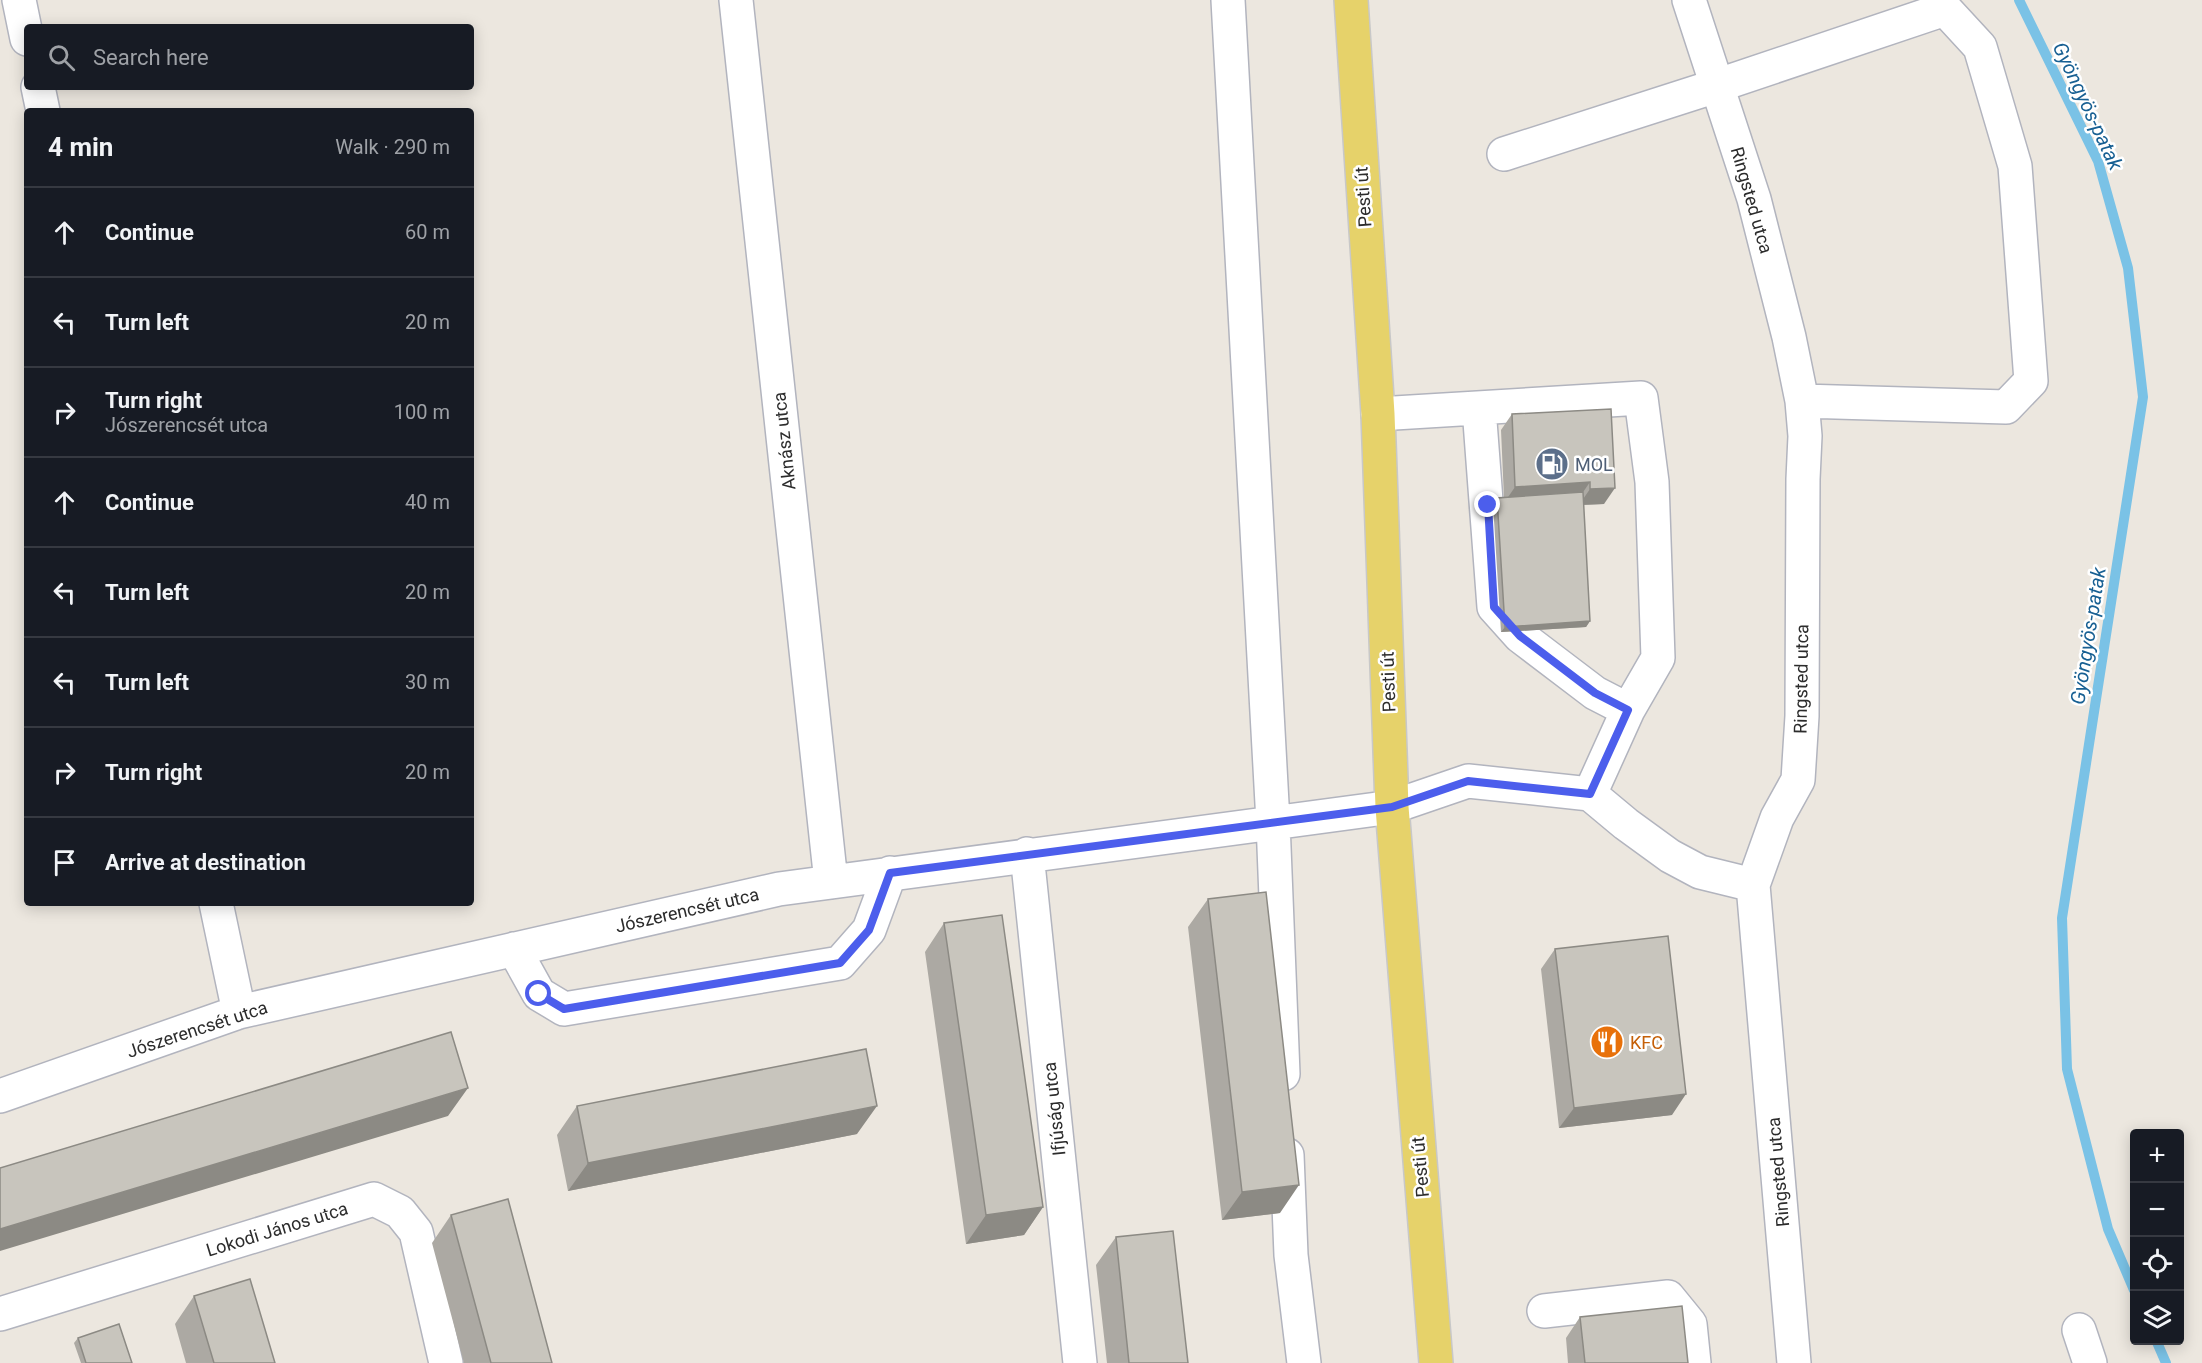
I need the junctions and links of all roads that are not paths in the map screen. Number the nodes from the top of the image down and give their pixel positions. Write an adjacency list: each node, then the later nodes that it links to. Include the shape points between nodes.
1 (19, 0): 6 (street)
2 (736, 0): 20 (street, Aknász utca)
3 (1228, 0): 17 (street)
4 (1351, 0): 13 (main road, Pesti út)
5 (1689, 0): 7 (street, Ringsted utca)
6 (24, 24)
7 (1716, 86): 10 (street); 11 (street, Ringsted utca, via 1754,199); 11 (street, via 1946,9 1980,47 2015,166 2031,381 2006,407)
8 (39, 90): 9 (street)
9 (42, 108)
10 (1504, 154)
11 (1802, 401): 21 (street, Ringsted utca, via 1805,436 1798,780 1777,818)
12 (1479, 408): 13 (street); 14 (street, via 1494,607 1520,636 1595,693); 14 (street, via 1641,398 1652,482 1658,658)
13 (1378, 414): 16 (main road, Pesti út)
14 (1628, 710): 15 (street)
15 (1590, 794): 16 (street, Jószerencsét utca, via 1468,781); 21 (street, via 1670,856 1700,872)
16 (1392, 807): 17 (street, Jószerencsét utca); 32 (main road, Pesti út)
17 (1273, 822): 18 (street, Jószerencsét utca); 31 (street, via 1291,1255)
18 (1027, 854): 19 (street, Jószerencsét utca); 30 (street, Ifjúság utca)
19 (890, 873): 20 (street, Jószerencsét utca); 23 (street, via 869,930 840,963 564,1009 539,994)
20 (831, 882): 23 (street, Jószerencsét utca, via 779,889)
21 (1753, 885): 34 (street, Ringsted utca)
22 (217, 906): 24 (street)
23 (514, 950): 24 (street, Jószerencsét utca)
24 (240, 1012): 25 (street, Jószerencsét utca)
25 (0, 1096)
26 (1544, 1311): 33 (street, via 1668,1298 1690,1324)
27 (0, 1314): 29 (street, Lokodi János utca, via 374,1199 400,1212 416,1232)
28 (2079, 1330): 35 (street)
29 (446, 1363)
30 (1080, 1363)
31 (1304, 1363)
32 (1436, 1363)
33 (1694, 1363)
34 (1794, 1363)
35 (2090, 1363)

